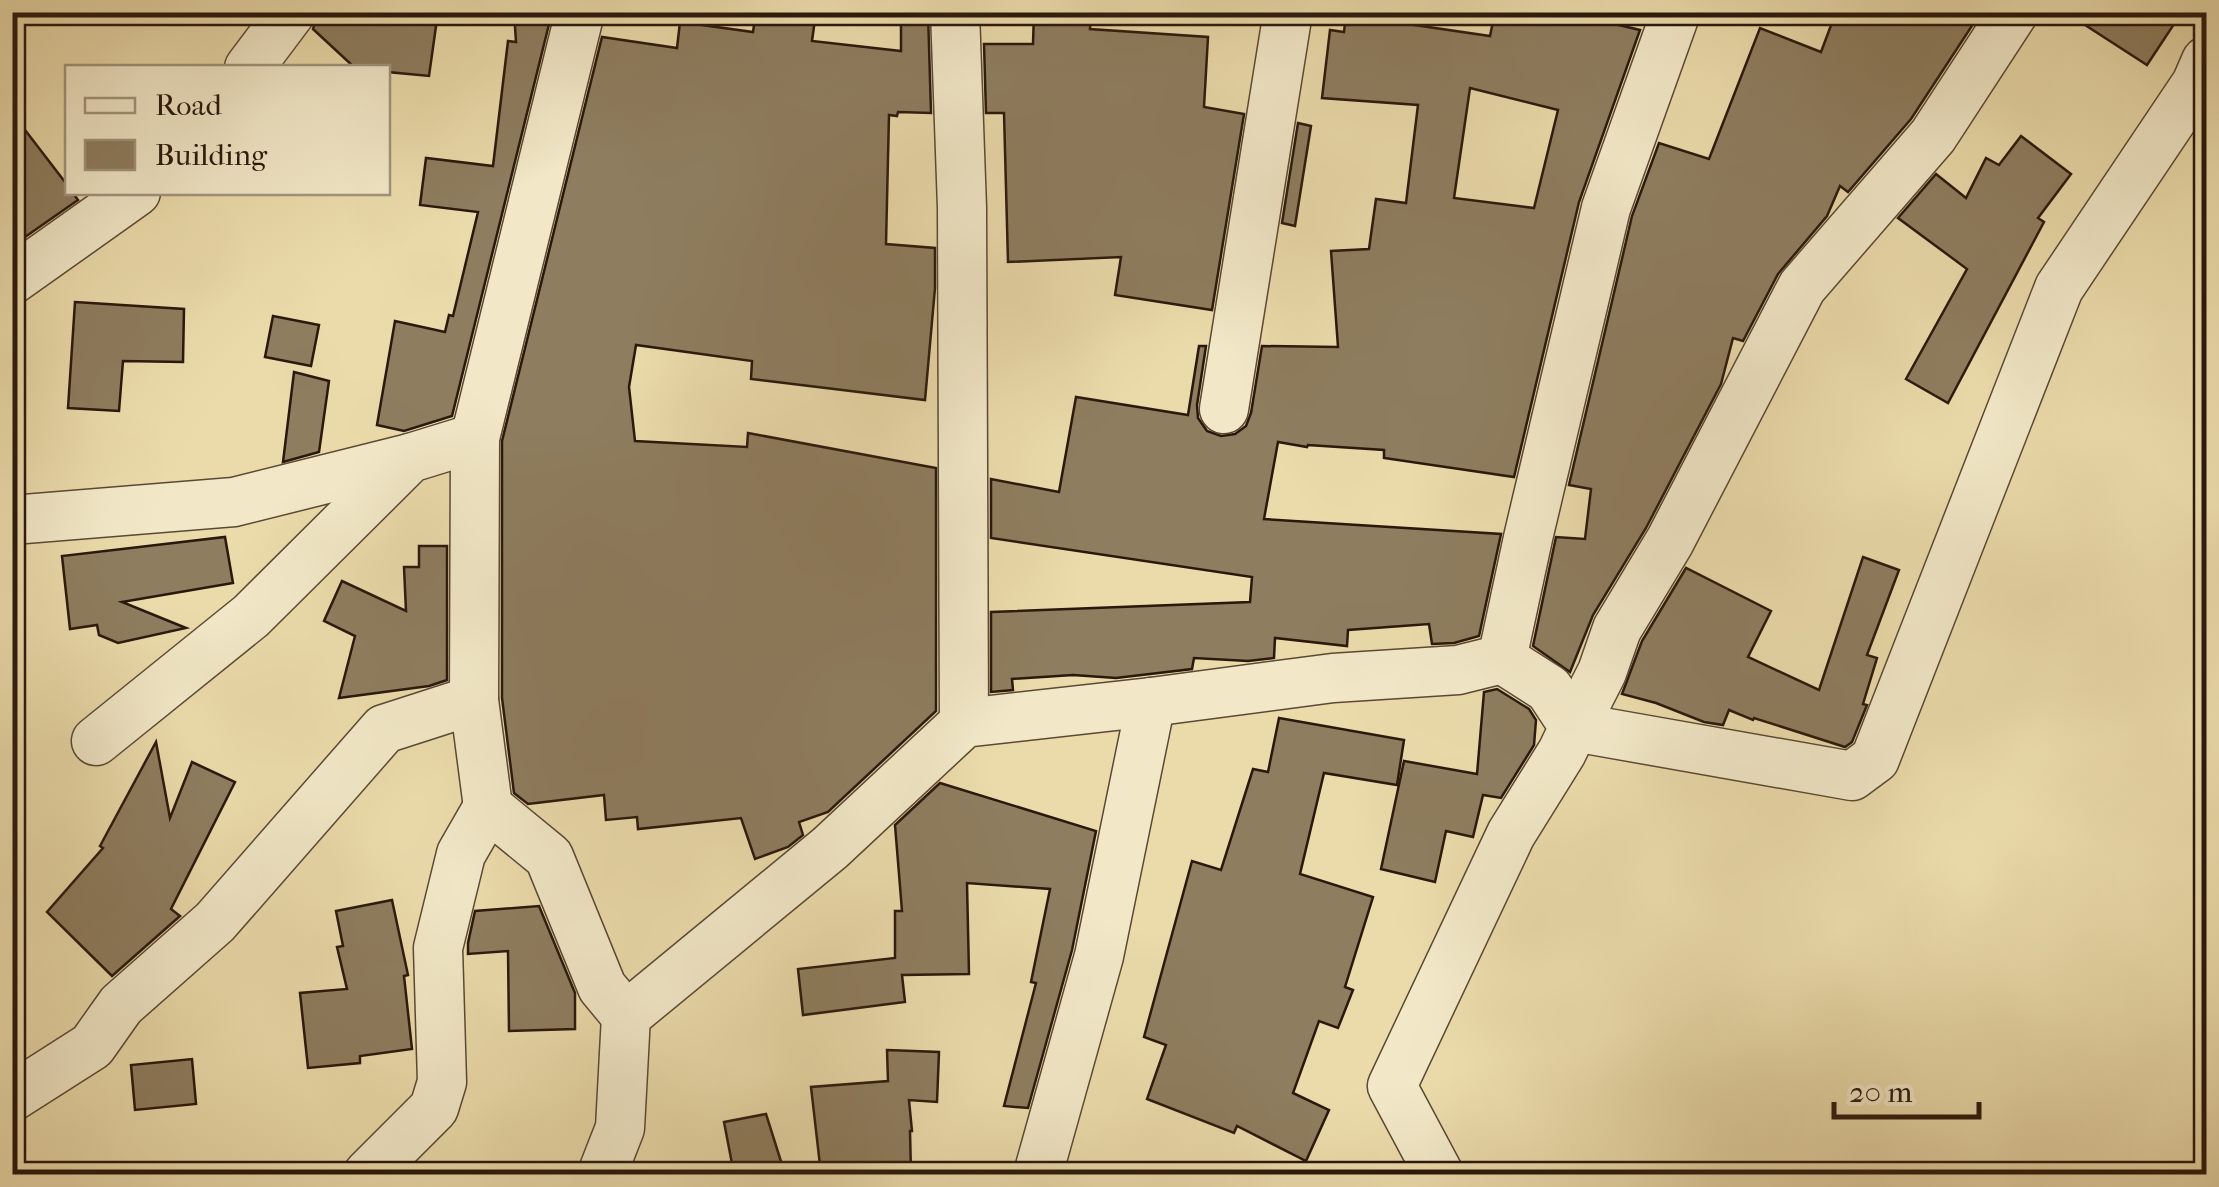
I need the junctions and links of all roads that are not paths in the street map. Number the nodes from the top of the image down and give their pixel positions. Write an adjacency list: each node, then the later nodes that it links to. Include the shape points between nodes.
1 (291, 12): 8 (street)
2 (580, 12): 12 (street)
3 (955, 12): 18 (street)
4 (1288, 12): 11 (street)
5 (1676, 12): 15 (street, via 1606,208)
6 (2014, 12): 19 (street, via 1933,136 1802,287 1617,629)
7 (2206, 61): 19 (street, via 2059,288 1875,759 1852,776)
8 (251, 65)
9 (132, 195): 10 (street)
10 (12, 280)
11 (1224, 409)
12 (474, 438): 13 (street); 16 (street)
13 (410, 458): 14 (street, via 234,502); 20 (street, via 252,616)
14 (12, 520)
15 (1502, 659): 17 (street, via 1458,670 1333,678); 19 (street, via 1549,689)
16 (474, 700): 21 (street); 23 (street, via 384,729 216,922 121,1006 92,1046)
17 (1151, 702): 18 (street); 26 (street, via 1099,956)
18 (964, 723): 22 (street, via 830,848)
19 (1574, 727): 27 (street, via 1510,834 1392,1086)
20 (96, 741)
21 (488, 807): 22 (street, via 549,857 602,986); 24 (street, via 462,854 438,948 442,1082 434,1108)
22 (626, 1016): 25 (street, via 620,1128)
23 (12, 1097)
24 (368, 1174)
25 (602, 1174)
26 (1038, 1174)
27 (1438, 1174)

